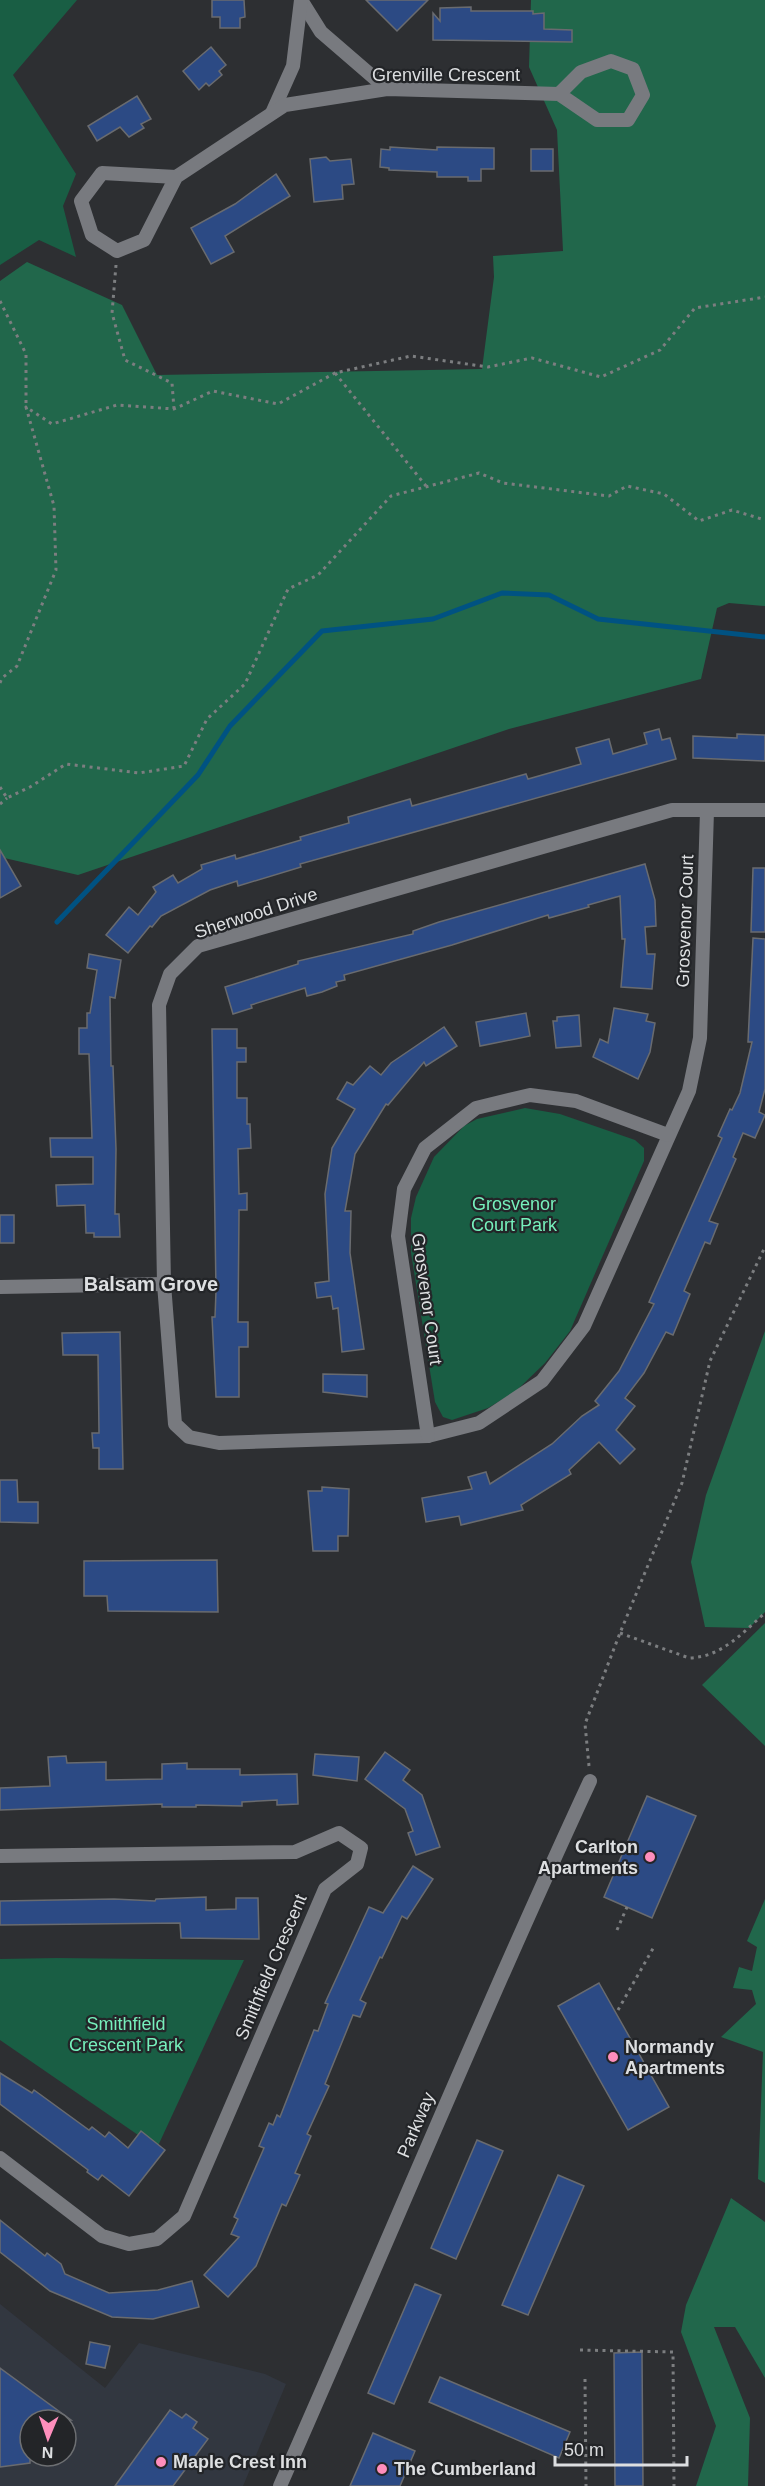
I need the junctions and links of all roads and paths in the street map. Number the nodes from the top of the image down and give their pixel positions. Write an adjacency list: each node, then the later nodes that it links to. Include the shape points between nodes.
1 (301, 0): 2 (street, via 321,32); 4 (street, via 293,66)
2 (387, 89): 3 (street, Grenville Crescent); 4 (street, Grenville Crescent, via 285,105)
3 (559, 94): 3 (street, via 597,120 627,120 643,95 633,69 611,61 581,72)
4 (272, 114): 5 (street, Grenville Crescent)
5 (176, 177): 6 (street, Grenville Crescent, via 144,240); 6 (street, via 102,173 81,201 92,235)
6 (117, 251): 11 (path, via 112,313 125,360 172,383)
7 (765, 297): 9 (path, via 695,308 660,350 601,377 532,358 488,367 411,356)
8 (0, 302): 10 (path, via 26,354)
9 (335, 373): 11 (path, via 278,404 213,391); 12 (path)
10 (26, 407): 11 (path, via 52,424 117,405); 14 (path, via 54,506 56,570 17,666)
11 (174, 410)
12 (426, 487): 13 (path, via 479,473 503,483 609,496 627,486 664,494 699,521 732,510); 16 (path, via 391,496 318,575 288,589 245,684 207,719 184,766 139,773 66,764)
13 (765, 520)
14 (0, 682)
15 (0, 787): 16 (path)
16 (7, 798): 17 (path)
17 (0, 804)
18 (765, 810): 19 (street, Sherwood Drive)
19 (707, 811): 20 (street, Grosvenor Court, via 700,1038 689,1091); 22 (street, Sherwood Drive, via 672,810 198,946 170,974 159,1005)
20 (668, 1135): 25 (street, Grosvenor Court, via 584,1326 542,1381 479,1423); 25 (street, Grosvenor Court, via 576,1101 530,1095 476,1108 425,1148 404,1190 398,1236)
21 (765, 1247): 27 (path, via 710,1361 682,1483)
22 (164, 1284): 23 (street); 24 (street, Sherwood Drive)
23 (0, 1287)
24 (175, 1424): 25 (street, Grosvenor Court, via 189,1437 219,1443)
25 (428, 1436)
26 (765, 1612): 27 (path, via 724,1649 700,1658 689,1658)
27 (620, 1634): 28 (path, via 585,1724)
28 (590, 1780): 37 (street, Parkway, via 464,2057)
29 (0, 1856): 34 (street, Smithfield Crescent, via 295,1852 339,1833 361,1848 357,1864 325,1889 184,2216 157,2239 129,2244 102,2236)
30 (627, 1907): 31 (path)
31 (617, 1930)
32 (655, 1945): 33 (path)
33 (618, 2010)
34 (0, 2158)
35 (580, 2350): 39 (path, via 673,2352)
36 (585, 2379): 38 (path)
37 (280, 2486)
38 (586, 2486)
39 (674, 2486)

